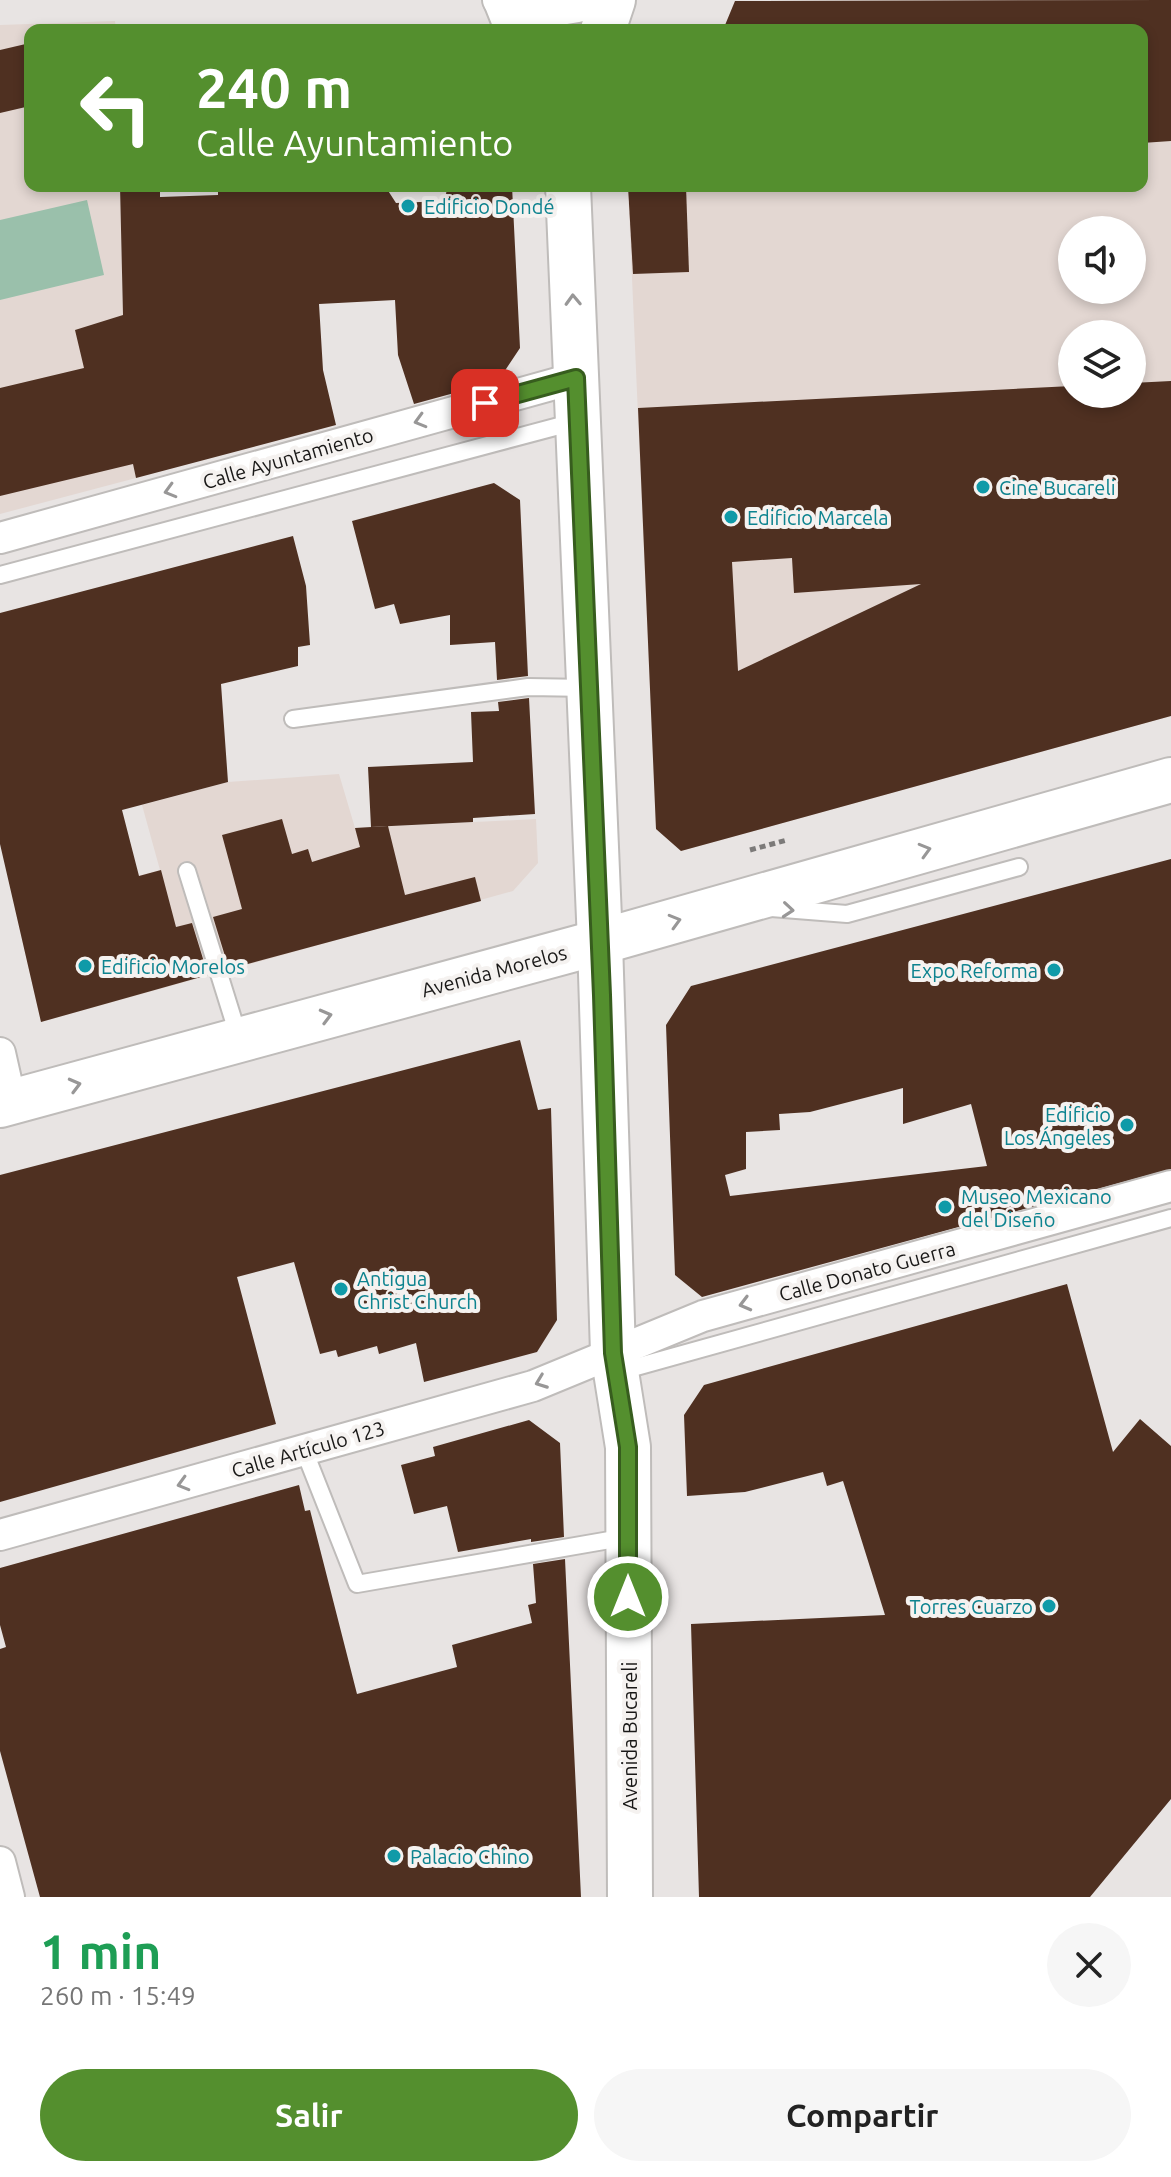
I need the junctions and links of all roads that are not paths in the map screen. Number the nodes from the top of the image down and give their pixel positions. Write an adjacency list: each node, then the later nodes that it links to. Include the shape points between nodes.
1 (603, 0): 3 (street, via 543,12)
2 (613, 0): 4 (main road)
3 (507, 8)
4 (605, 24)
5 (568, 192): 6 (main road, Avenida Bucareli, one-way to 5)
6 (576, 378): 7 (main road, Avenida Bucareli); 8 (street, Calle Ayuntamiento, one-way to 8)
7 (578, 421): 9 (lane); 10 (main road, Avenida Bucareli)
8 (0, 538)
9 (0, 575)
10 (590, 688): 11 (lane, via 528,687); 16 (main road, Avenida Bucareli)
11 (293, 719)
12 (1171, 780): 15 (main road, Avenida Morelos, one-way to 12)
13 (1019, 867): 15 (lane, one-way to 13, via 847,914)
14 (187, 871): 17 (lane)
15 (730, 905): 16 (main road, Avenida Morelos, one-way to 15)
16 (600, 942): 17 (main road, Avenida Morelos, one-way to 16); 22 (main road, Avenida Bucareli)
17 (240, 1039): 19 (main road, Avenida Morelos, one-way to 17)
18 (0, 1053): 19 (street)
19 (6, 1104)
20 (1171, 1186): 22 (street, Calle Donato Guerra, one-way to 22, via 703,1316)
21 (1171, 1218): 22 (lane)
22 (615, 1363): 23 (street, Calle Artículo 123, one-way to 23); 25 (main road, Avenida Bucareli, via 628,1447)
23 (304, 1450): 24 (street, Calle Artículo 123, one-way to 24); 25 (lane, via 357,1584)
24 (0, 1535)
25 (628, 1537): 28 (main road, Avenida Bucareli)
26 (0, 1862): 27 (street)
27 (9, 1897)
28 (630, 1897)

